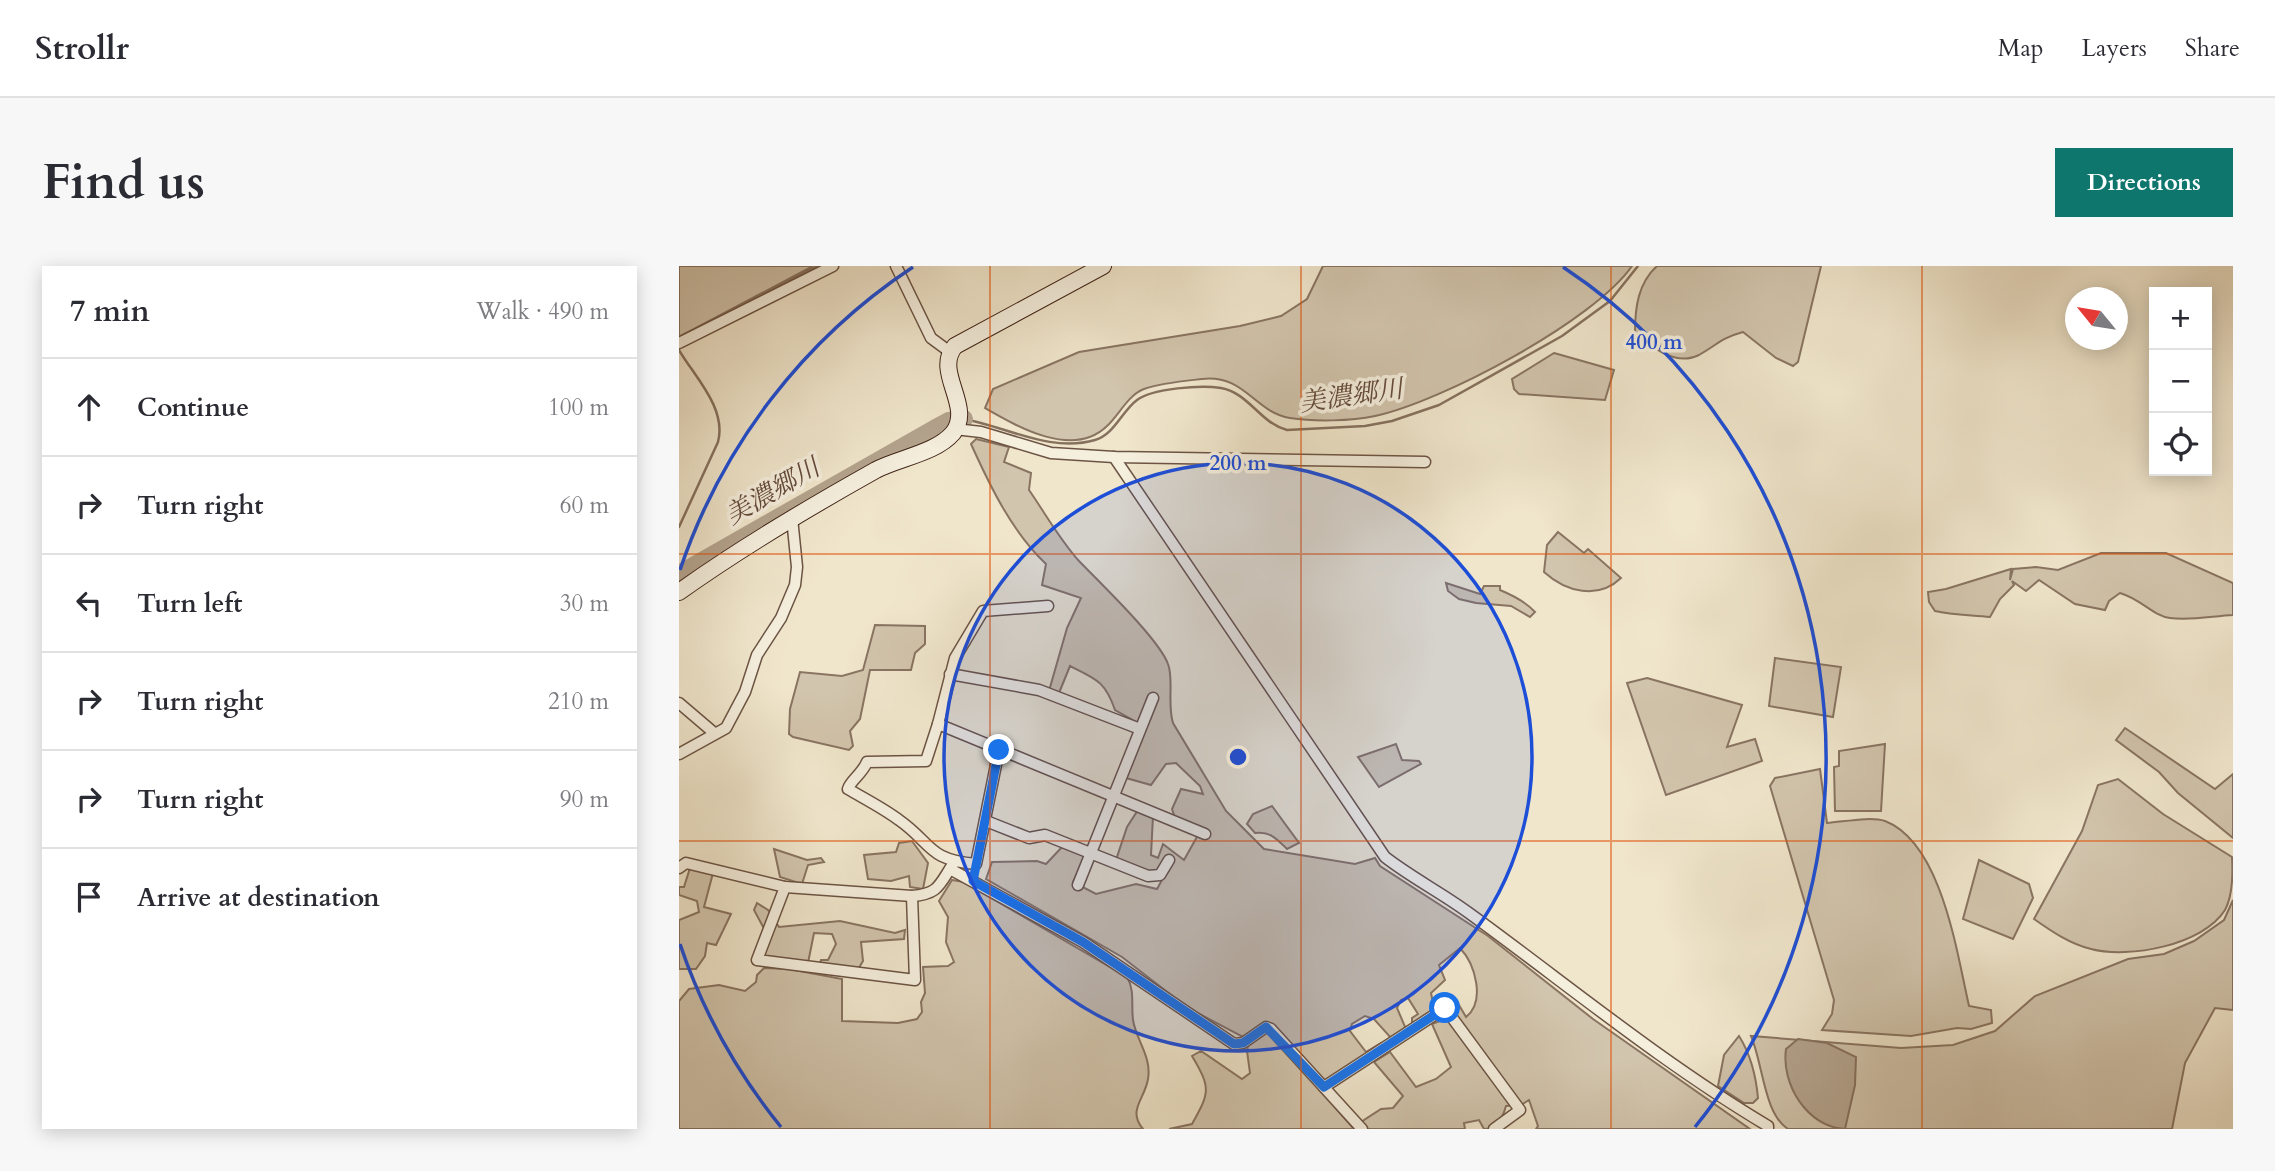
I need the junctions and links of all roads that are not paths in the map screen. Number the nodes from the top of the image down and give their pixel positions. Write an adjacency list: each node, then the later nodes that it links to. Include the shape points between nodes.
1 (833, 266): 4 (street)
2 (896, 266): 5 (street, via 931,338)
3 (1103, 266): 5 (main road)
4 (679, 343)
5 (950, 352): 6 (main road, via 948,364 959,410)
6 (956, 428): 7 (street, via 1051,453); 9 (main road, via 946,440 879,469)
7 (1114, 457): 8 (street); 35 (street, via 1385,857)
8 (1425, 462)
9 (792, 518): 10 (main road); 17 (street, via 795,585 774,632 757,654 730,722)
10 (679, 592)
11 (1048, 606): 12 (street, via 983,611 957,653)
12 (950, 674): 15 (street); 16 (street, via 1039,690)
13 (1153, 698): 16 (street)
14 (679, 703): 17 (street)
15 (938, 724): 18 (street); 26 (street, via 926,761 867,762 848,789 900,820 927,849)
16 (1140, 729): 20 (street)
17 (713, 732): 19 (street)
18 (999, 750): 20 (street); 21 (street)
19 (679, 754)
20 (1113, 796): 22 (street); 23 (street)
21 (986, 821): 23 (street, via 1029,838 1045,835); 25 (street)
22 (1205, 834)
23 (1091, 854): 24 (street, via 1156,877); 29 (street)
24 (1170, 860)
25 (976, 864): 26 (street); 28 (street)
26 (952, 865): 28 (street); 31 (street, via 936,890)
27 (679, 868): 30 (street, via 686,863)
28 (973, 881): 32 (street, via 1083,942 1234,1044 1266,1027)
29 (1078, 885)
30 (785, 887): 31 (street); 31 (street, via 757,960 915,980)
31 (912, 896)
32 (1324, 1087): 33 (street); 34 (street, via 1445,1008 1520,1110)
33 (1362, 1129)
34 (1494, 1129)
35 (1768, 1129)

